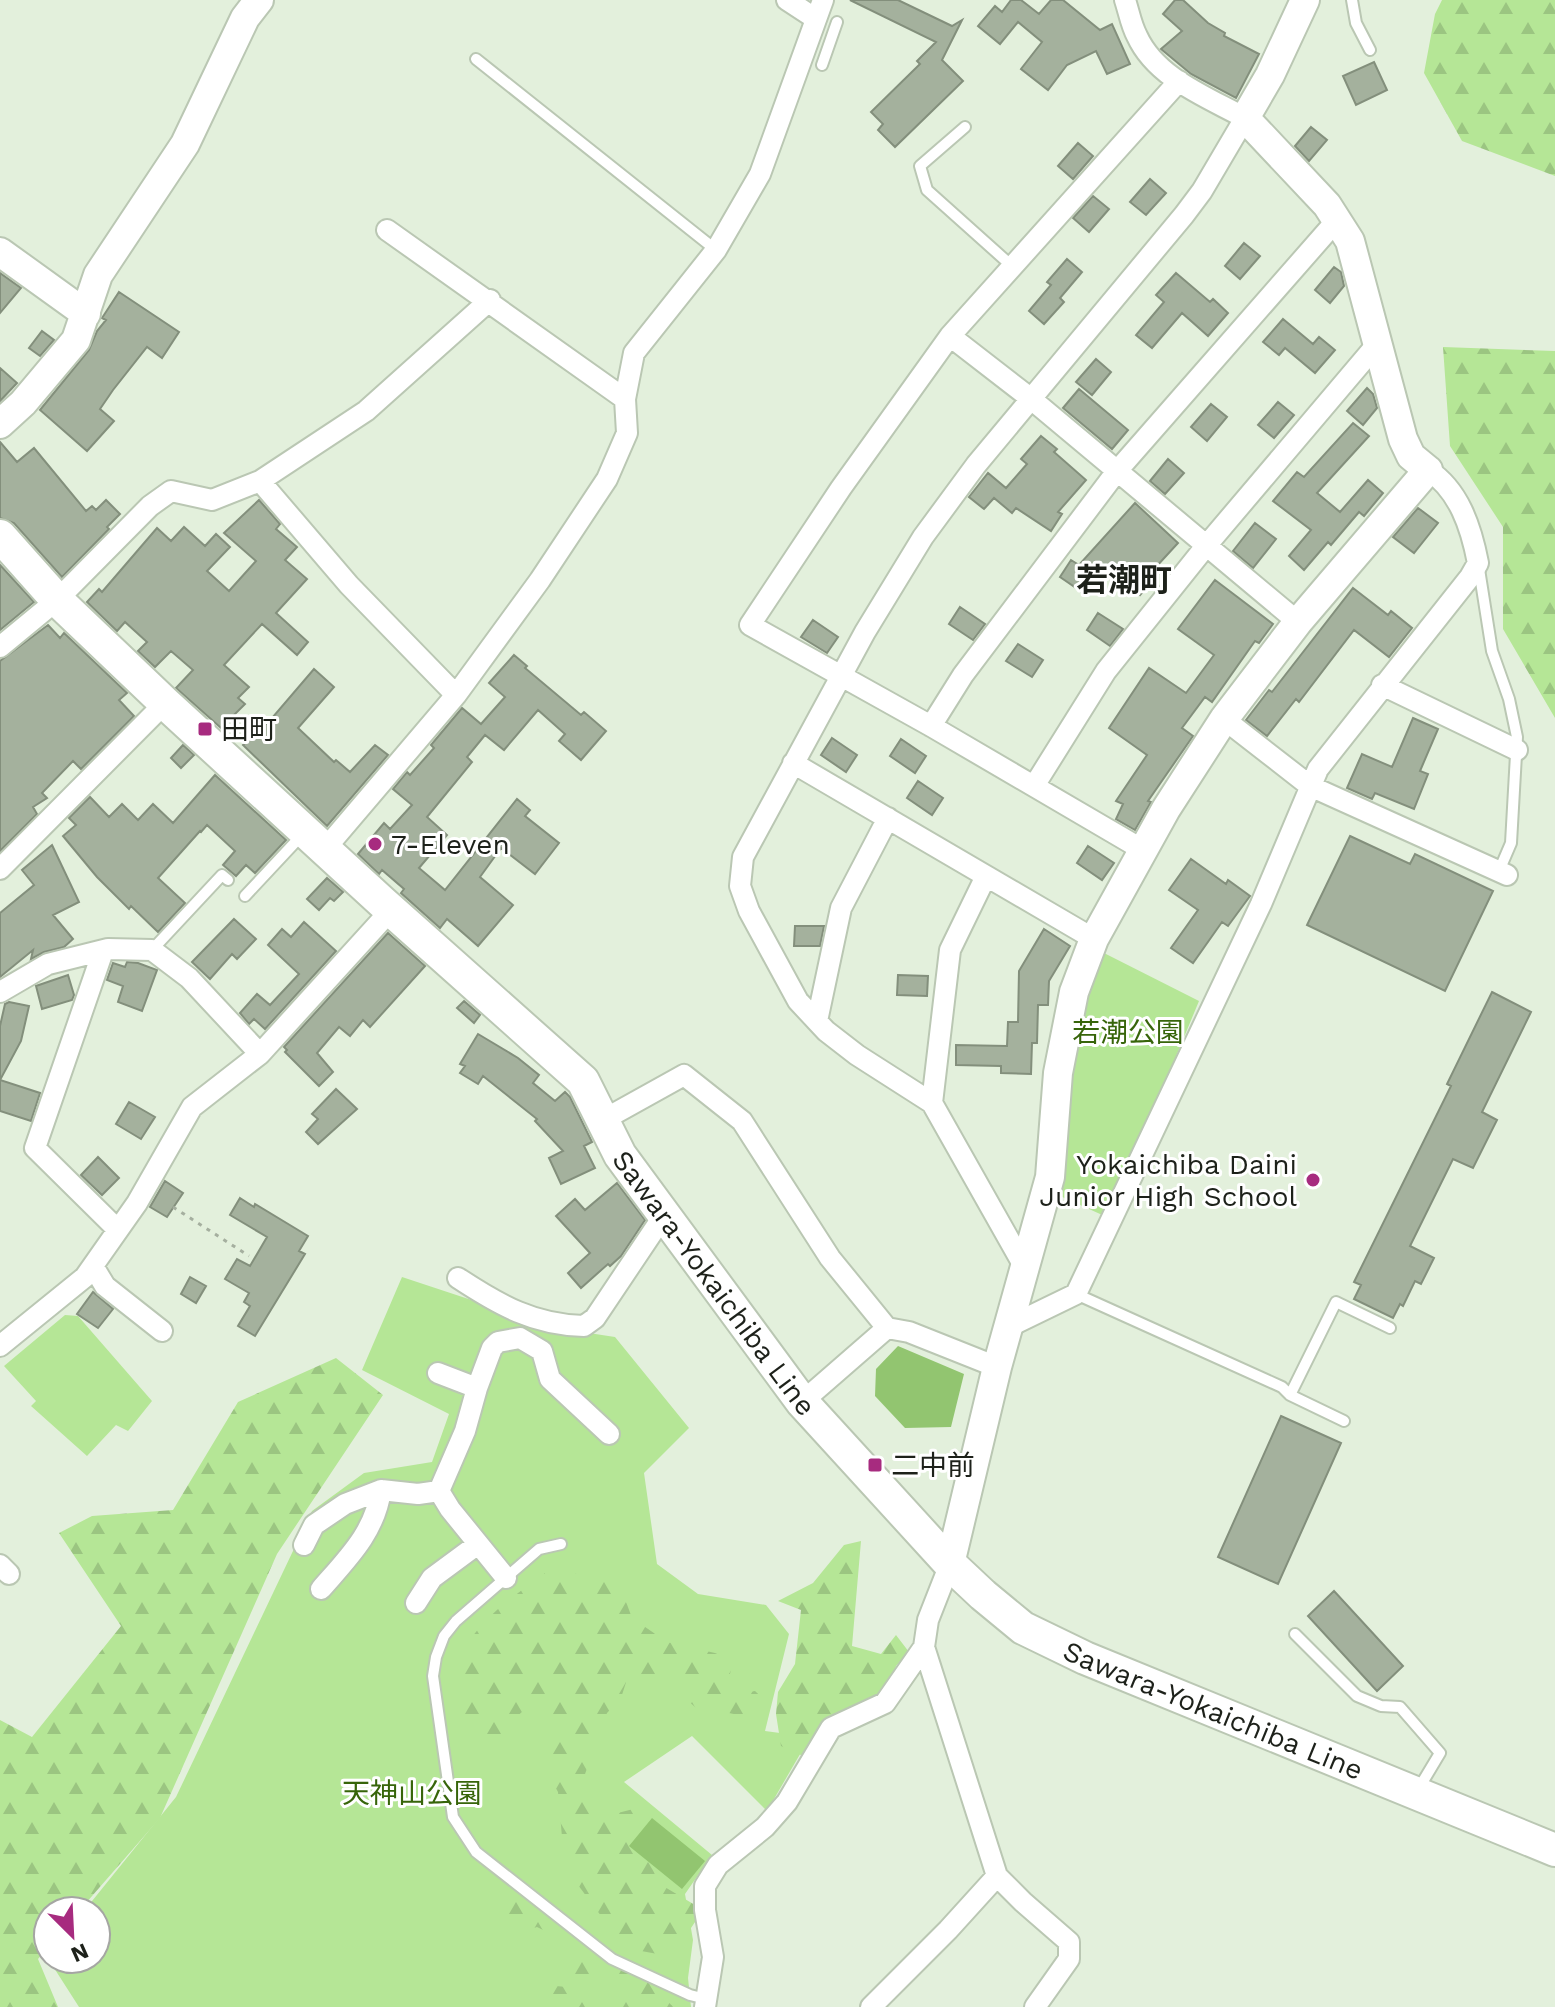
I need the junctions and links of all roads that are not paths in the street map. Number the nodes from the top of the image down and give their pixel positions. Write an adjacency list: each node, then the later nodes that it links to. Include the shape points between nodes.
1 (259, 0): 20 (street, via 245,18 185,144 98,275)
2 (787, 0): 6 (street)
3 (1125, 0): 11 (street, via 1137,37 1154,62)
4 (1305, 0): 12 (street)
5 (1352, 0): 8 (lane, via 1356,23)
6 (819, 10): 16 (street, via 760,174)
7 (837, 22): 10 (lane)
8 (1370, 50)
9 (476, 59): 16 (lane)
10 (822, 65)
11 (1179, 81): 12 (street); 18 (street)
12 (1245, 118): 14 (street); 23 (street, via 1184,215)
13 (965, 127): 18 (lane, via 920,166 927,190)
14 (1337, 220): 22 (street, via 1350,241); 27 (street)
15 (387, 230): 19 (street)
16 (716, 250): 24 (street, via 634,353)
17 (0, 252): 20 (street)
18 (1013, 267): 21 (street)
19 (490, 300): 24 (street); 28 (street, via 366,411)
20 (86, 314): 25 (street, via 76,340)
21 (950, 336): 23 (street); 35 (street, via 750,625)
22 (1378, 343): 26 (street, via 1403,439 1411,456); 30 (street)
23 (1030, 398): 27 (street); 35 (street, via 923,537)
24 (625, 399): 37 (street, via 627,433 607,479)
25 (0, 424)
26 (1428, 470): 31 (street, via 1457,498); 33 (street)
27 (1117, 471): 30 (street); 40 (street, via 963,675)
28 (260, 481): 32 (street, via 212,500 171,491); 37 (street, via 349,585)
29 (0, 536): 32 (main road, Sawara-Yokaichiba Line)
30 (1206, 546): 33 (street); 43 (street, via 1106,671)
31 (1478, 563): 36 (street); 41 (lane, via 1487,630 1509,699)
32 (57, 600): 34 (street); 39 (main road, Sawara-Yokaichiba Line)
33 (1298, 622): 38 (street)
34 (0, 647)
35 (842, 675): 40 (street); 42 (street)
36 (1382, 685): 41 (street); 44 (street)
37 (456, 695): 46 (street)
38 (1224, 719): 44 (street); 47 (street)
39 (177, 720): 46 (main road, Sawara-Yokaichiba Line); 48 (street)
40 (931, 726): 43 (street)
41 (1517, 750): 49 (lane, via 1511,843)
42 (793, 763): 45 (street); 58 (street, via 743,857 740,886 798,1001)
43 (1034, 786): 47 (street)
44 (1310, 786): 49 (street); 67 (street, via 1261,904)
45 (888, 818): 50 (street); 58 (street, via 841,908)
46 (316, 840): 52 (lane); 53 (main road, Sawara-Yokaichiba Line)
47 (1143, 850): 54 (street)
48 (0, 869)
49 (1503, 873)
50 (986, 876): 54 (street); 60 (street, via 950,950)
51 (228, 880): 55 (lane, via 222,875)
52 (245, 896)
53 (391, 910): 59 (street); 61 (main road, Sawara-Yokaichiba Line, via 583,1081)
54 (1094, 939): 65 (street, via 1074,992 1058,1073 1050,1177)
55 (152, 950): 56 (street); 59 (street, via 189,978)
56 (103, 951): 57 (street, via 48,964); 63 (street, via 35,1148)
57 (0, 992)
58 (817, 1021): 60 (street, via 857,1055)
59 (260, 1054): 63 (street, via 192,1107)
60 (932, 1103): 65 (street)
61 (603, 1120): 62 (main road, Sawara-Yokaichiba Line, via 620,1155); 70 (street, via 684,1075 742,1121 830,1258)
62 (664, 1215): 68 (street, via 595,1318 584,1326 558,1326); 79 (main road, Sawara-Yokaichiba Line)
63 (118, 1230): 64 (street)
64 (93, 1266): 72 (street, via 105,1286); 74 (street)
65 (1024, 1266): 69 (street)
66 (458, 1278): 68 (street)
67 (1076, 1294): 69 (street); 78 (lane)
68 (504, 1307): 73 (street, via 495,1329)
69 (1010, 1326): 75 (street)
70 (887, 1328): 75 (street); 79 (street)
71 (1390, 1328): 78 (lane, via 1336,1302)
72 (162, 1331)
73 (498, 1342): 77 (street); 81 (street, via 520,1338 542,1351 550,1379)
74 (0, 1346)
75 (997, 1367): 87 (street)
76 (438, 1373): 77 (street)
77 (477, 1388): 83 (street)
78 (1290, 1395): 80 (lane)
79 (802, 1402): 87 (main road, Sawara-Yokaichiba Line)
80 (1344, 1421)
81 (609, 1434)
82 (381, 1490): 83 (street); 86 (street, via 345,1504 314,1525); 89 (street, via 363,1541)
83 (439, 1491): 84 (street)
84 (478, 1544): 88 (street); 90 (street, via 432,1578)
85 (561, 1544): 88 (lane, via 539,1549)
86 (304, 1545)
87 (950, 1564): 92 (street, via 928,1620); 93 (main road, Sawara-Yokaichiba Line, via 1023,1628)
88 (506, 1578): 96 (lane, via 450,1628 436,1657 433,1676 453,1817 476,1852 612,1959)
89 (321, 1589)
90 (416, 1603)
91 (1295, 1634): 93 (lane, via 1357,1696 1400,1707 1440,1753)
92 (924, 1647): 95 (street); 96 (street, via 885,1703 831,1728 787,1802 718,1865 705,1886 713,1957)
93 (1416, 1793): 94 (main road, Sawara-Yokaichiba Line)
94 (1555, 1850)
95 (997, 1876): 97 (street); 98 (street, via 1069,1942 1069,1959)
96 (706, 2003)
97 (871, 2007)
98 (1035, 2007)

